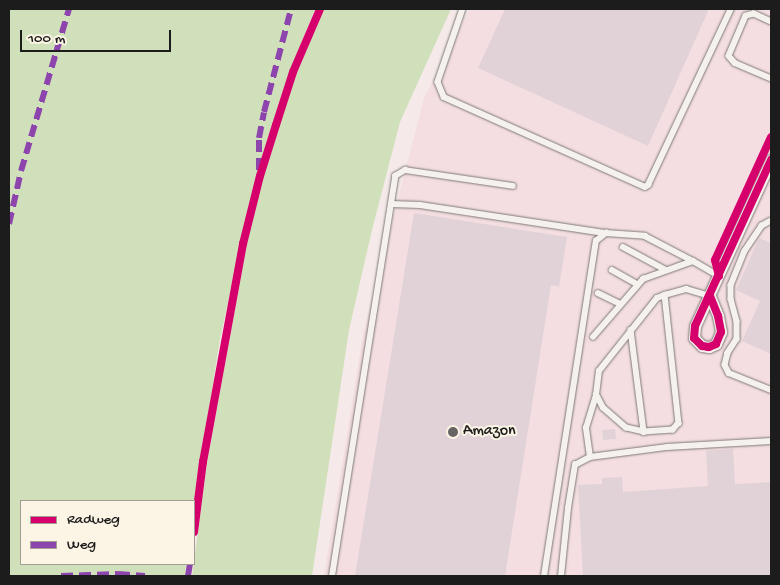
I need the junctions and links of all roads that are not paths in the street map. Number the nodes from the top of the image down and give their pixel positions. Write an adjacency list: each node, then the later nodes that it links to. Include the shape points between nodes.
1 (463, 9): 2 (lane, via 438,82 444,97 645,187)
2 (731, 9)
3 (771, 22): 4 (lane, via 754,14 746,16 729,56 735,63)
4 (771, 78)
5 (771, 160): 14 (street)
6 (513, 186): 7 (lane, via 405,170 395,176)
7 (391, 204): 9 (lane, via 420,205); 27 (lane)
8 (771, 222): 22 (lane, via 762,226 751,243 731,285 737,339 725,364 729,373)
9 (606, 233): 11 (lane, via 645,236); 28 (lane, via 596,240)
10 (623, 247): 13 (lane)
11 (693, 261): 13 (lane); 14 (lane)
12 (612, 270): 15 (lane)
13 (664, 270): 15 (lane)
14 (719, 276): 18 (street)
15 (637, 284): 19 (lane)
16 (598, 293): 19 (lane)
17 (665, 296): 18 (lane, via 686,289); 20 (lane, via 658,298); 24 (lane, via 679,423 673,430)
18 (710, 296): 18 (street, via 721,332 716,344 710,347 702,346 694,338 695,326)
19 (621, 304): 21 (lane)
20 (632, 330): 23 (lane, via 598,371); 24 (lane)
21 (593, 337)
22 (771, 390)
23 (596, 395): 24 (lane, via 603,408 626,428); 26 (lane, via 586,428)
24 (644, 432)
25 (771, 441): 26 (lane, via 667,447)
26 (590, 456): 29 (lane, via 575,465)
27 (332, 576)
28 (544, 576)
29 (561, 576)

